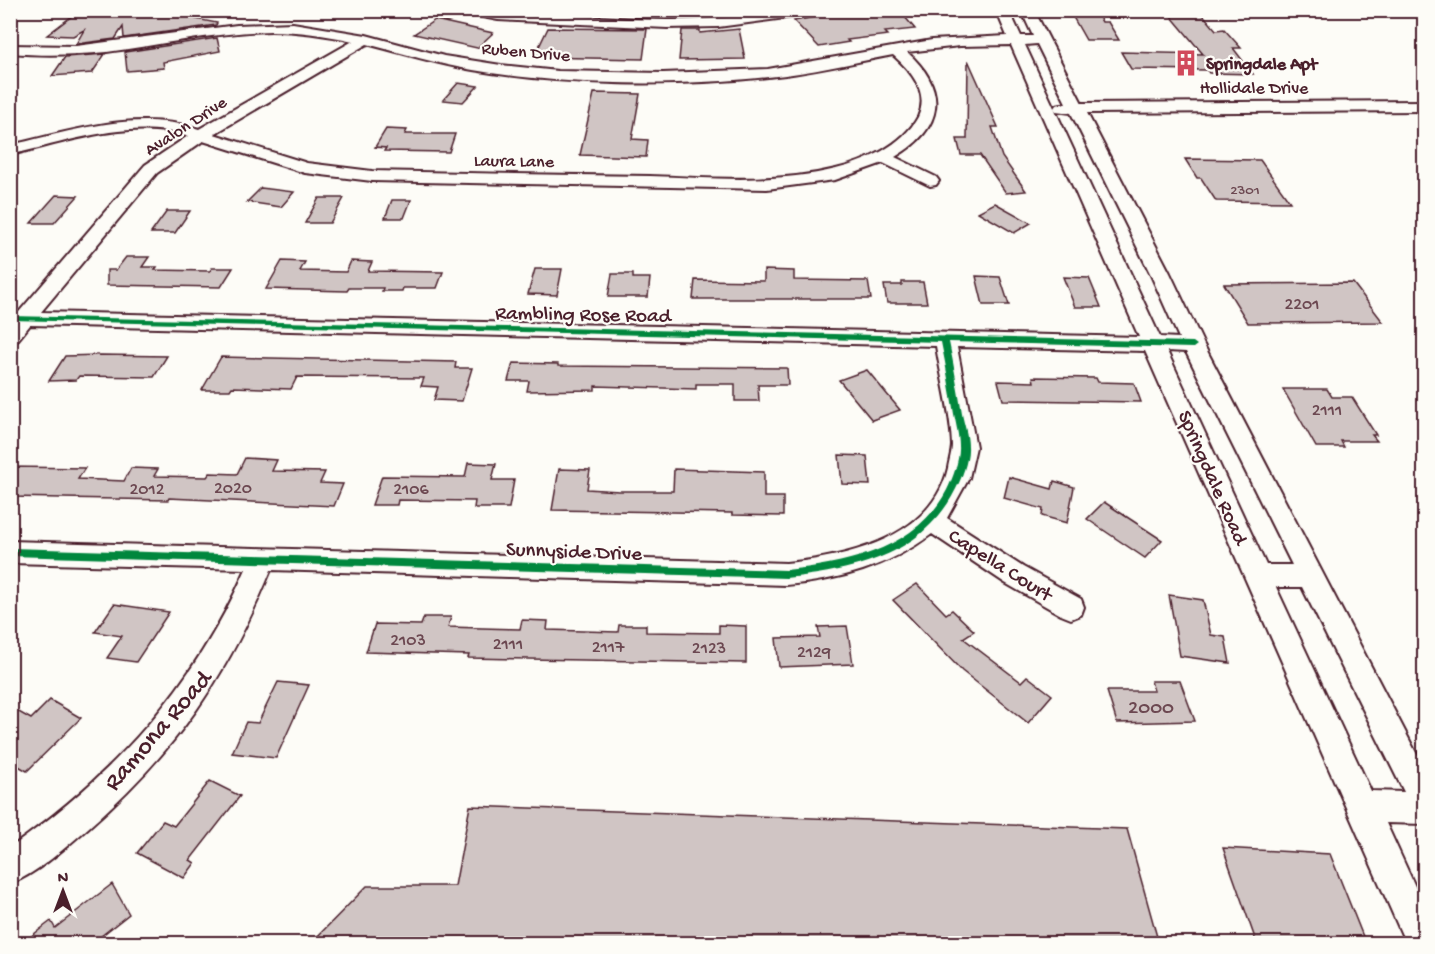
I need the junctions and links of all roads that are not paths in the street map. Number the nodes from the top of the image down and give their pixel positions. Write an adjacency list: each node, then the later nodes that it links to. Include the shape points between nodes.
1 (467, 10): 2 (street, via 498,16 667,24 718,23)
2 (816, 10)
3 (1002, 10): 7 (street, Springdale Road)
4 (1027, 10): 6 (street, Springdale Road)
5 (366, 39): 8 (street, Ruben Drive, via 312,28 270,27 214,31 93,50); 9 (street, Ruben Drive, via 471,65 570,75 738,75); 13 (street, Avalon Drive)
6 (1042, 40): 7 (street, Ruben Drive); 12 (street, Springdale Road)
7 (1016, 41): 9 (street, Ruben Drive, via 951,42); 11 (street, Springdale Road)
8 (10, 49)
9 (896, 50): 15 (street, Laura Lane, via 921,75 929,107 916,133)
10 (1425, 106): 12 (street, Hollidale Drive)
11 (1047, 108): 12 (street, Hollidale Drive); 20 (street, Springdale Road)
12 (1076, 108): 21 (street, Springdale Road)
13 (201, 135): 14 (street, Laura Lane, via 168,126 122,126); 15 (street, Laura Lane, via 305,168 372,176 767,184 832,175); 17 (street, Avalon Drive, via 170,154 138,182)
14 (10, 150)
15 (883, 157): 16 (street)
16 (930, 181)
17 (18, 318): 18 (street, Avalon Drive); 19 (street, Rambling Rose Road)
18 (10, 336)
19 (945, 340): 20 (street, Rambling Rose Road); 22 (street, Sunnyside Drive, via 964,447 963,464 957,484)
20 (1154, 345): 21 (street, Rambling Rose Road); 25 (street, Springdale Road)
21 (1193, 345): 26 (street, Springdale Road)
22 (931, 520): 24 (street, Sunnyside Drive, via 879,555 849,566 810,573); 27 (street, Capella Court)
23 (10, 552): 24 (street, Sunnyside Drive)
24 (263, 559): 31 (street, Ramona Road, via 226,640 177,711 118,779)
25 (1259, 576): 26 (street); 29 (street, Springdale Road)
26 (1311, 576): 28 (street, Springdale Road)
27 (1071, 607)
28 (1425, 799)
29 (1361, 806): 30 (street); 32 (street, Springdale Road)
30 (1425, 808)
31 (10, 868)
32 (1424, 944)

